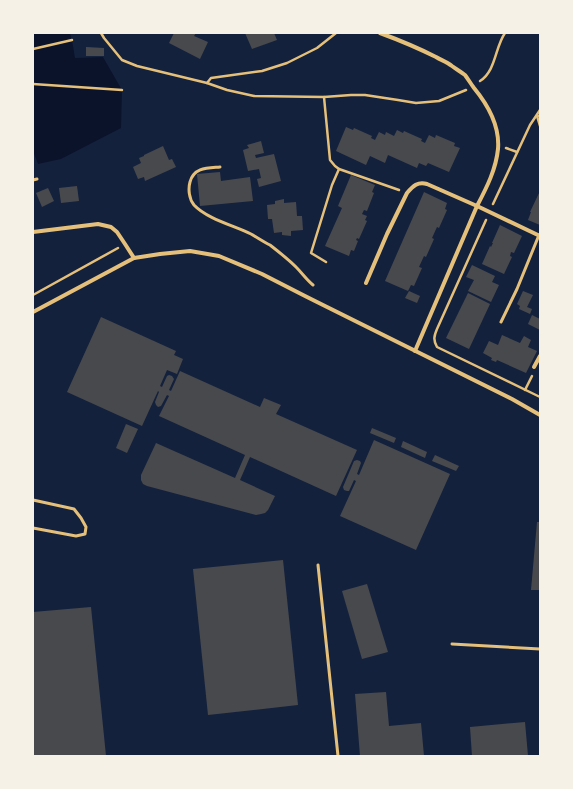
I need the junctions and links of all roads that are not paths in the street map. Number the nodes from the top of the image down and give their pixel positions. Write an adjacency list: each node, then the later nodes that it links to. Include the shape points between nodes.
1 (380, 33): 5 (street, via 452,65 464,75 490,110 498,134 498,148 495,167)
2 (220, 167): 10 (lane, via 199,170 193,175 189,190 193,204 204,213 252,234 269,245)
3 (37, 179): 4 (lane)
4 (33, 180)
5 (478, 206): 7 (street); 9 (street, via 422,182 412,187 387,234); 13 (street)
6 (33, 232): 8 (street, via 98,224 111,227)
7 (540, 235): 12 (lane)
8 (134, 258): 11 (street); 13 (street, via 190,251 219,256 262,274)
9 (366, 283)
10 (313, 285)
11 (33, 312)
12 (501, 322)
13 (415, 351): 16 (street)
14 (540, 356): 15 (street)
15 (534, 367)
16 (540, 415)
17 (33, 500): 18 (lane, via 74,509 86,527 85,534 76,536)
18 (33, 528)
19 (318, 565): 22 (lane)
20 (452, 644): 21 (lane)
21 (540, 649)
22 (338, 756)

